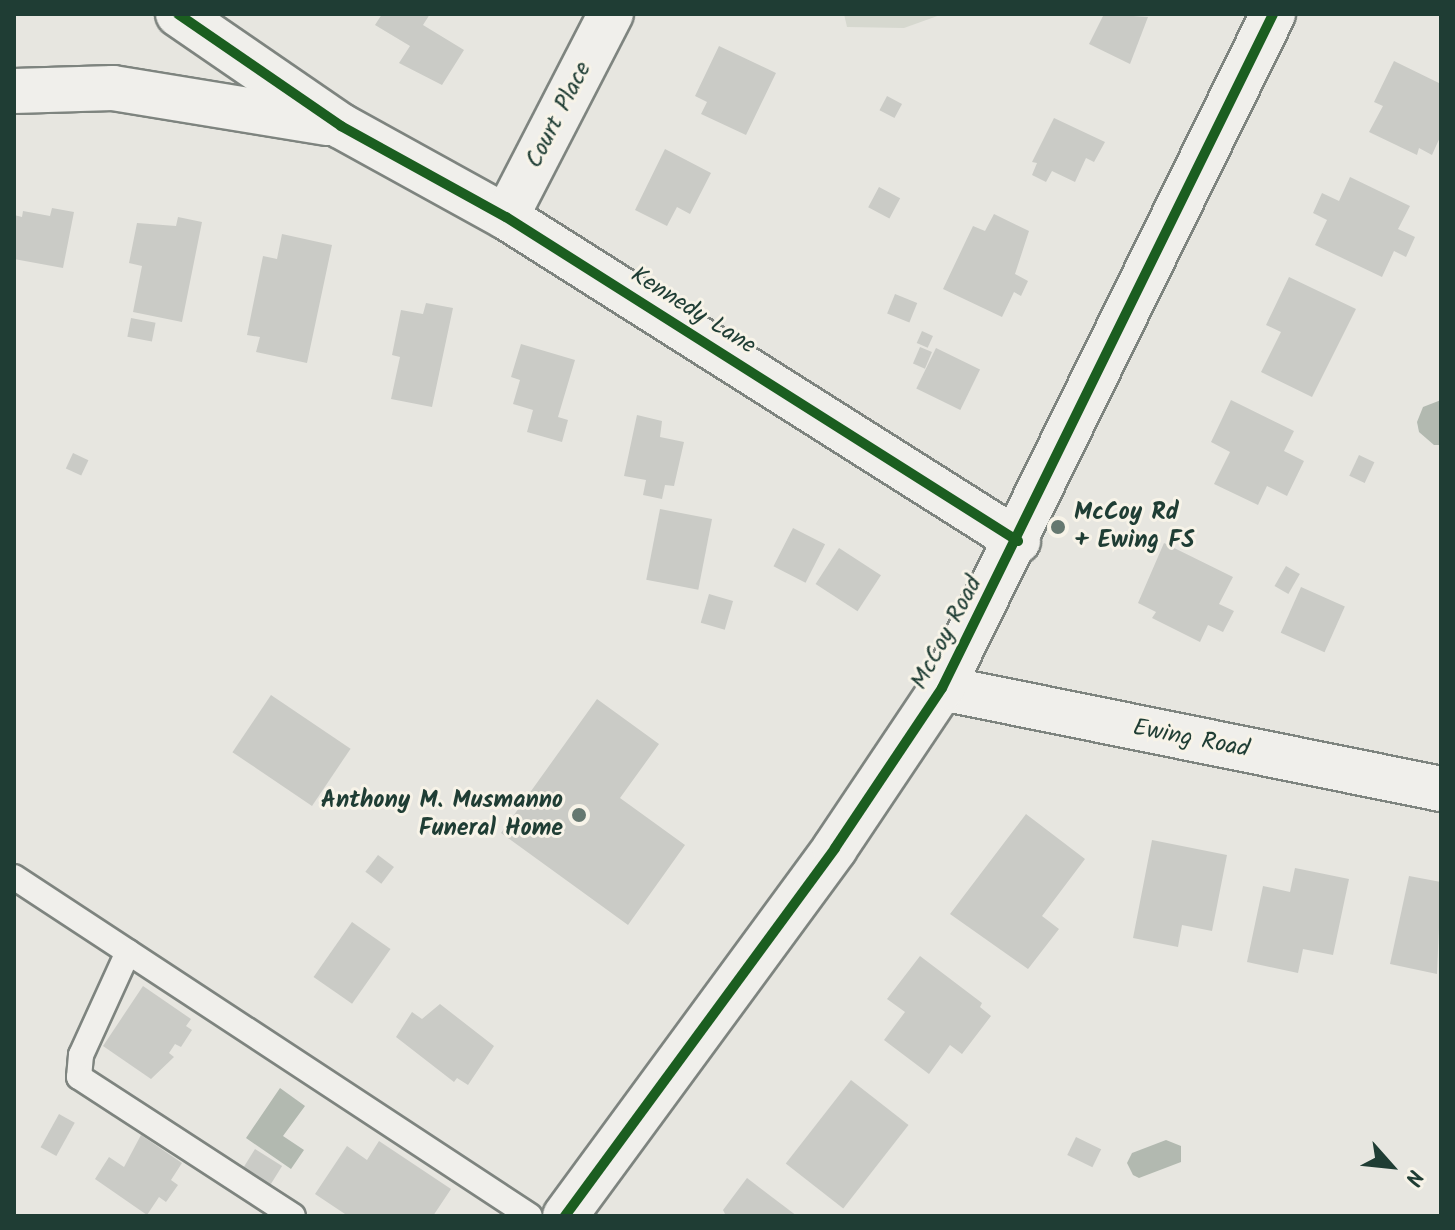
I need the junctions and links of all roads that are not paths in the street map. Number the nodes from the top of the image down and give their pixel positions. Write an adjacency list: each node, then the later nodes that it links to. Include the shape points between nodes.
1 (178, 14): 5 (street)
2 (611, 14): 6 (street, Court Place)
3 (1273, 14): 7 (street, McCoy Road)
4 (14, 91): 5 (street, via 113,88)
5 (341, 126): 6 (street, Kennedy Lane)
6 (506, 217): 7 (street, Kennedy Lane)
7 (1018, 541): 8 (street, McCoy Road)
8 (942, 688): 9 (street, Ewing Road); 14 (street, McCoy Road, via 835,848)
9 (1441, 789)
10 (14, 877): 11 (lane)
11 (128, 952): 12 (lane, via 81,1055 79,1077); 13 (lane)
12 (293, 1216)
13 (530, 1216)
14 (565, 1216)

